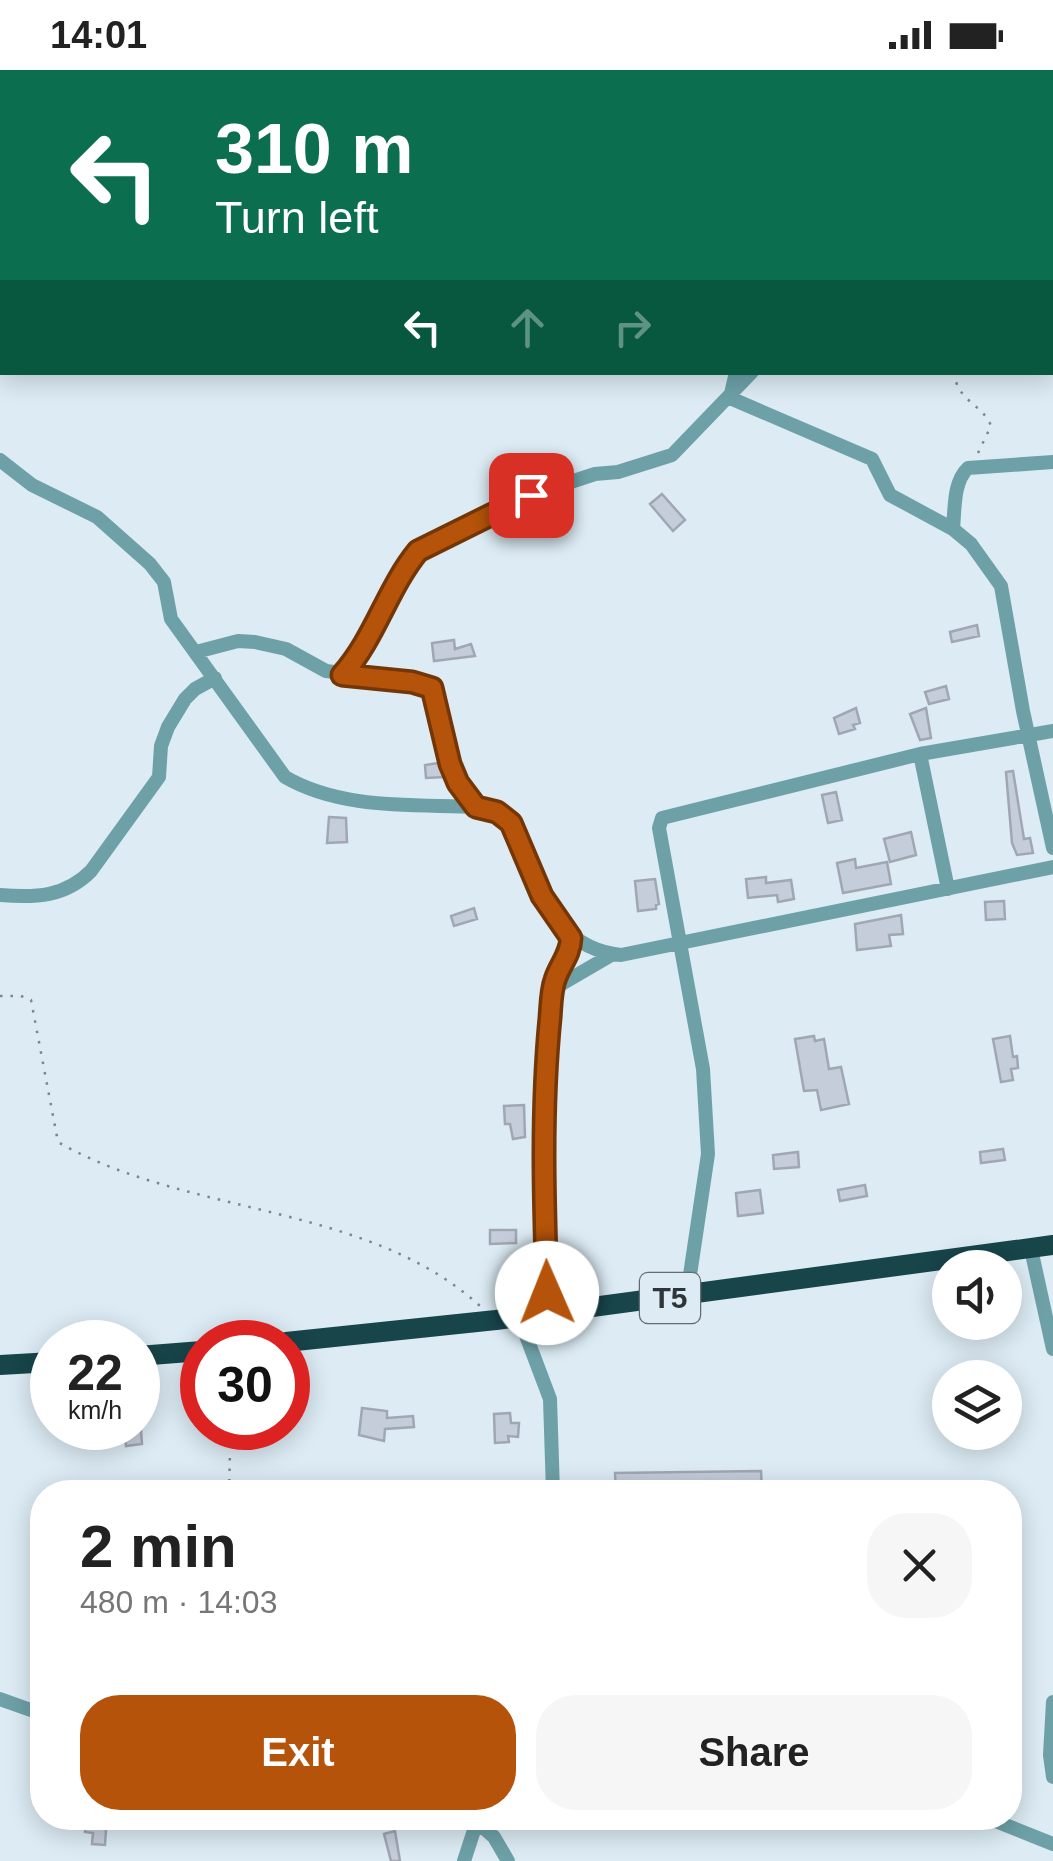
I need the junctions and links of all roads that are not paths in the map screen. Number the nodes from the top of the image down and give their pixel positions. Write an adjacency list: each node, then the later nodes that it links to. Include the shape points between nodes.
1 (735, 375): 3 (street)
2 (749, 375): 3 (street)
3 (730, 398): 6 (street, via 872,459 890,494); 8 (street, via 672,455 531,495 418,551)
4 (0, 460): 7 (street, via 97,517 150,564 164,582 170,619)
5 (1053, 462): 6 (street, via 968,468 958,484)
6 (953, 529): 11 (street, via 1000,586)
7 (196, 652): 8 (street, via 238,641 274,645); 9 (street)
8 (342, 675): 13 (street, via 432,688 450,764)
9 (215, 678): 13 (street, via 285,777 309,790 376,803); 17 (street, via 185,699 161,746 159,777 92,871 55,894)
10 (1053, 731): 11 (street)
11 (1028, 735): 12 (street); 14 (street)
12 (920, 754): 16 (street); 19 (street, via 662,818)
13 (476, 807): 18 (street, via 511,823 542,896)
14 (1053, 848)
15 (1053, 867): 16 (street)
16 (948, 889): 19 (street)
17 (0, 895)
18 (571, 938): 20 (street); 21 (street)
19 (682, 942): 20 (street); 24 (street, via 703,1069 708,1154)
20 (613, 954): 21 (street)
21 (553, 988): 25 (street, via 544,1104 547,1293)
22 (1053, 1245): 23 (highway, T5)
23 (1031, 1249): 24 (highway, T5); 27 (street)
24 (687, 1295): 25 (highway, T5)
25 (518, 1317): 26 (highway, T5); 30 (street, via 550,1400)
26 (310, 1339)
27 (1053, 1349)
28 (30, 1363): 29 (highway)
29 (0, 1364)
30 (553, 1480)
31 (0, 1699): 33 (street)
32 (1053, 1702): 34 (street)
33 (30, 1710)
34 (1053, 1777)
35 (474, 1830): 39 (street)
36 (488, 1830): 40 (street)
37 (1018, 1830): 38 (street)
38 (1053, 1844)
39 (464, 1861)
40 (508, 1861)

